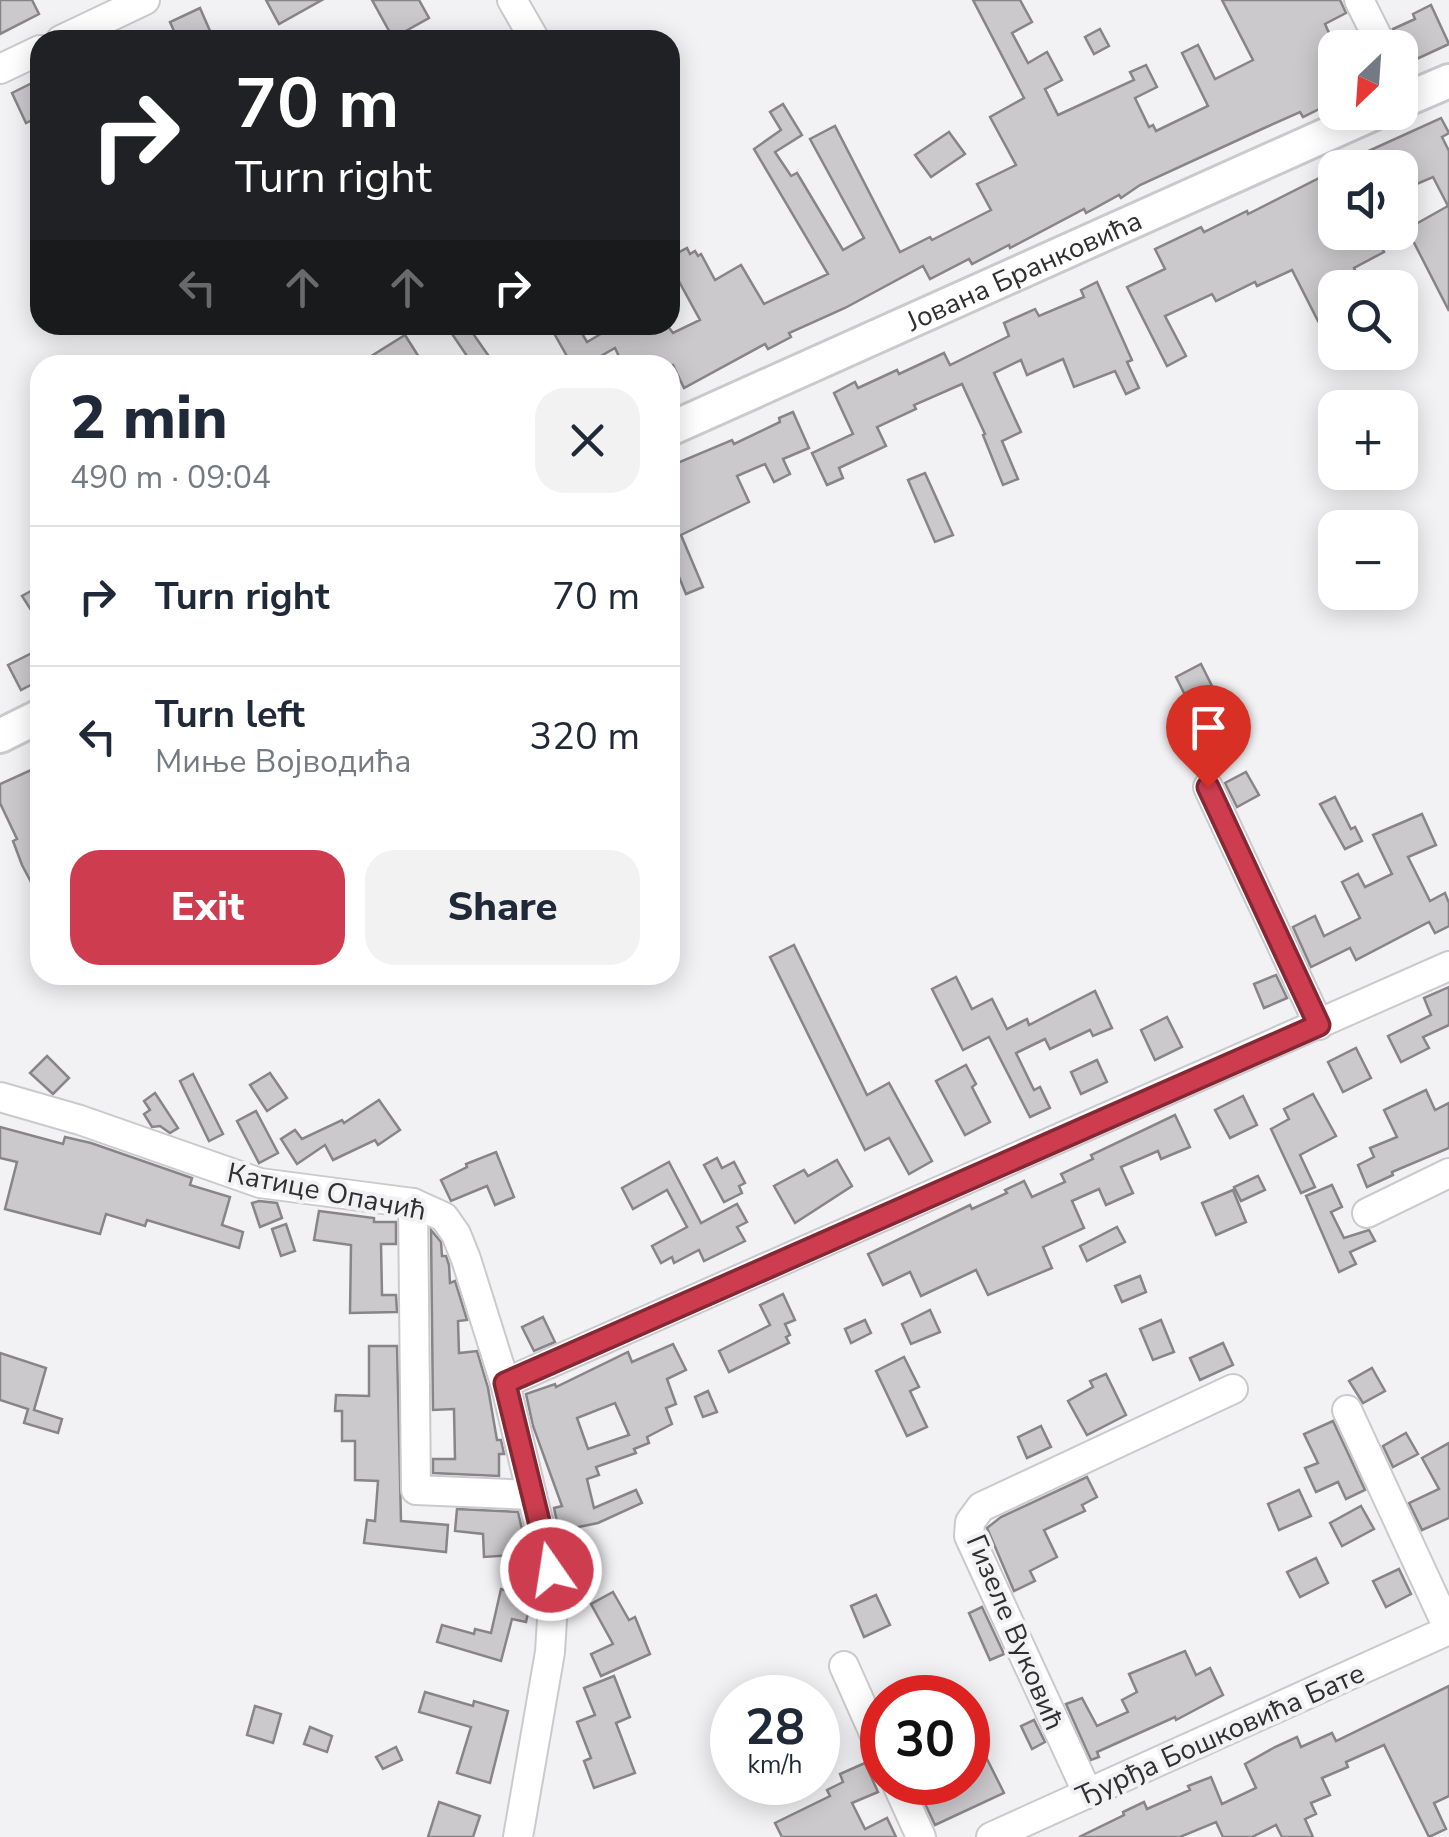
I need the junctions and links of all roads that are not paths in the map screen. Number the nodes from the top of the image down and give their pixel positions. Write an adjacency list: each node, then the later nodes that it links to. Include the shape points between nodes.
1 (145, 0): 4 (street)
2 (512, 0): 5 (street)
3 (1359, 0): 6 (street)
4 (83, 30)
5 (529, 30)
6 (1374, 30)
7 (30, 55): 8 (street)
8 (0, 69)
9 (1449, 81): 10 (main road)
10 (1418, 90)
11 (1337, 130): 12 (main road, Јована Бранковића)
12 (680, 425)
13 (30, 721): 14 (main road)
14 (0, 736)
15 (1208, 787): 17 (street)
16 (1449, 966): 17 (street)
17 (1319, 1025): 22 (street)
18 (0, 1097): 20 (street, Катице Опачић, via 260,1183)
19 (1449, 1173): 21 (street)
20 (413, 1203): 22 (street, Катице Опачић, via 444,1218 456,1234); 25 (street, via 416,1490)
21 (1366, 1213)
22 (505, 1383): 25 (street, Катице Опачић)
23 (1233, 1389): 29 (street, Гизеле Вуковић, via 980,1508 970,1522 969,1536)
24 (1347, 1410): 26 (street)
25 (532, 1495): 31 (street, Катице Опачић, via 555,1608)
26 (1449, 1630): 29 (street, Ђурђа Бошковића Бате)
27 (844, 1666): 28 (street)
28 (860, 1702)
29 (1088, 1794): 33 (street, Ђурђа Бошковића Бате)
30 (906, 1805): 32 (street)
31 (518, 1837)
32 (921, 1837)
33 (991, 1837)

